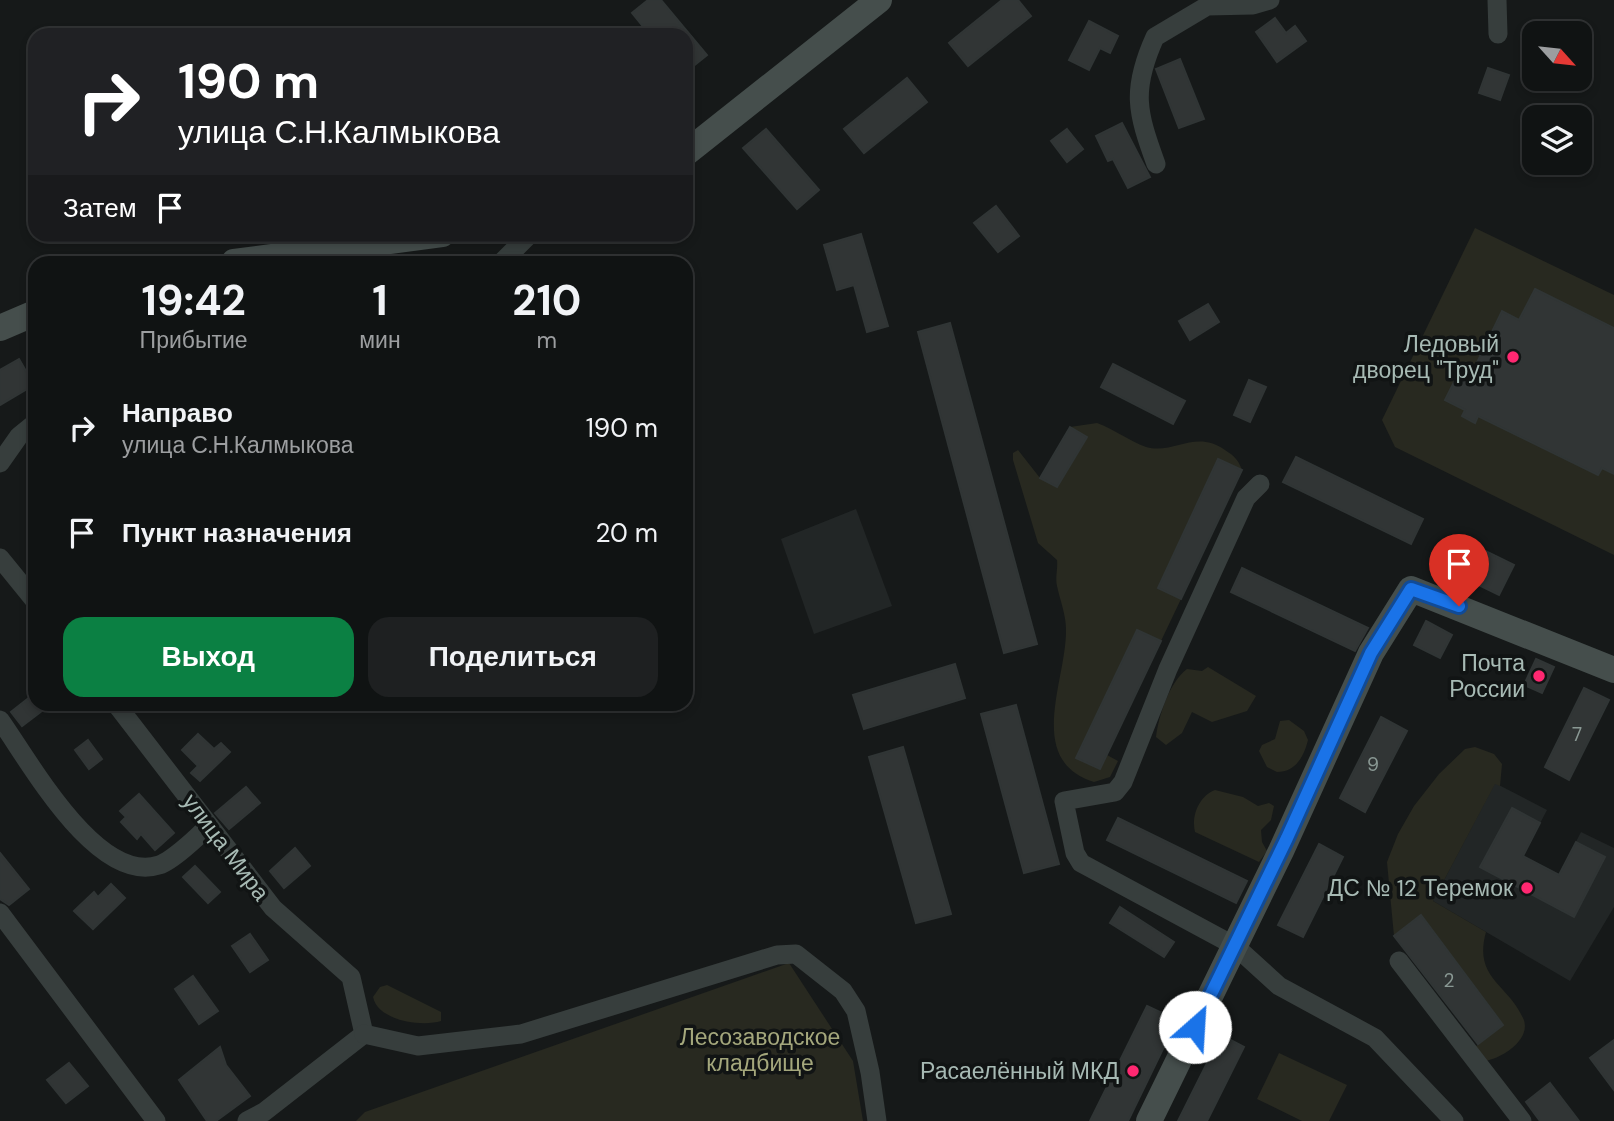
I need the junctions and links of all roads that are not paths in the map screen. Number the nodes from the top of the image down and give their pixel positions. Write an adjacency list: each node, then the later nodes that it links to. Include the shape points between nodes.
1 (879, 0): 5 (street)
2 (1270, 0): 6 (street, via 1207,6 1155,37 1137,94 1141,123)
3 (1497, 0): 4 (street)
4 (1498, 34)
5 (693, 147)
6 (1156, 164)
7 (383, 242): 9 (street)
8 (522, 242): 10 (street)
9 (279, 256)
10 (508, 256)
11 (28, 316): 12 (street)
12 (0, 328)
13 (28, 429): 14 (street)
14 (0, 463)
15 (1259, 484): 23 (street, via 1246,498 1168,669 1123,782 1115,792 1064,801 1081,863)
16 (0, 558): 17 (street)
17 (28, 592)
18 (1614, 670): 23 (street, via 1411,589 1371,653)
19 (121, 711): 21 (street, улица Мира)
20 (0, 720): 21 (street, via 83,837 107,856 134,865 159,866)
21 (209, 825): 25 (street, улица Мира, via 273,908 351,978)
22 (0, 913): 26 (street)
23 (1235, 946): 29 (street); 30 (street, via 1279,985 1375,1038)
24 (1399, 961): 31 (street)
25 (363, 1034): 27 (street); 28 (street, via 418,1046 521,1034 778,955 796,954 843,991 856,1011)
26 (156, 1121)
27 (247, 1121)
28 (877, 1121)
29 (1149, 1121)
30 (1454, 1121)
31 (1522, 1121)

